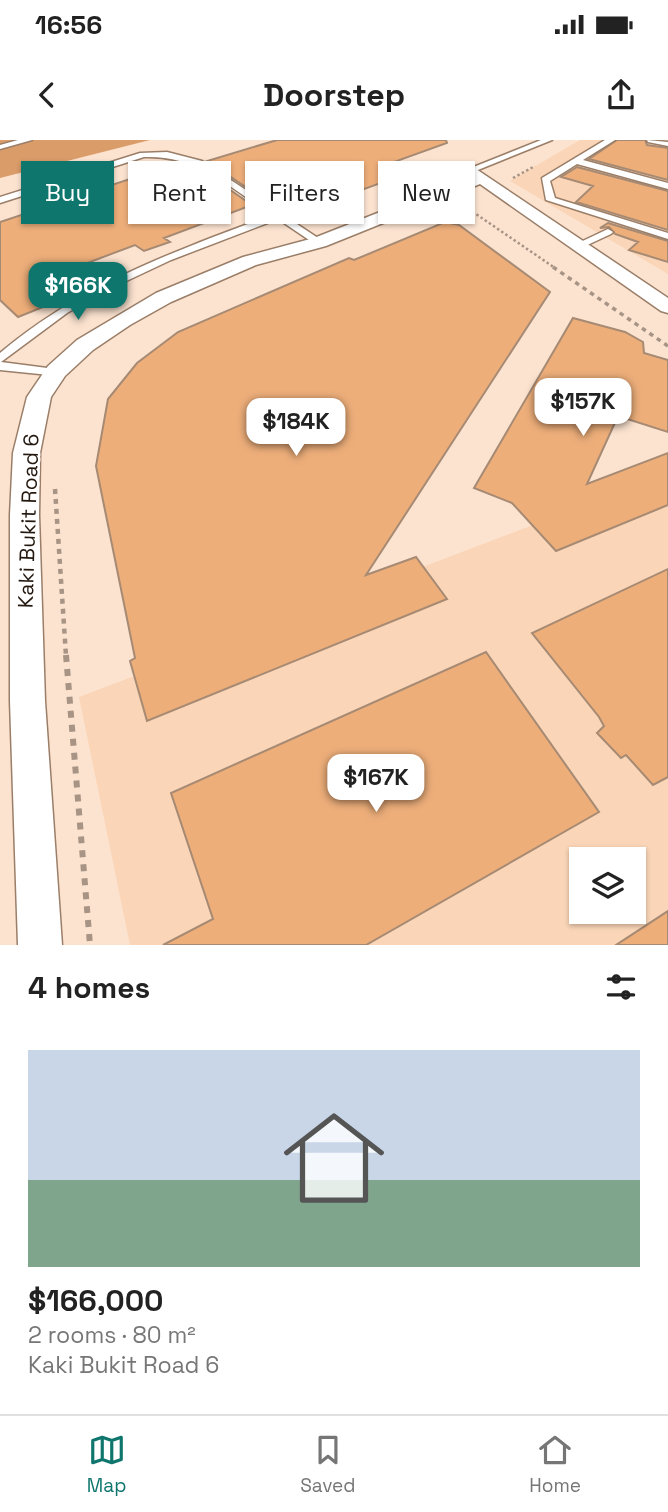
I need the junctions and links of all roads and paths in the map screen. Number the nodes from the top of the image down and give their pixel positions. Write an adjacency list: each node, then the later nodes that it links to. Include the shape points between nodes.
1 (28, 140): 6 (lane)
2 (548, 140): 8 (lane)
3 (611, 140): 7 (lane)
4 (651, 140): 5 (lane)
5 (668, 144)
6 (0, 147)
7 (576, 161): 11 (lane); 22 (lane, via 545,180 551,200)
8 (475, 179)
9 (475, 186): 15 (street)
10 (475, 186): 24 (street)
11 (668, 186)
12 (245, 193): 13 (lane, via 199,163 167,154 143,155)
13 (0, 200)
14 (491, 206): 15 (street)
15 (511, 211): 26 (street)
16 (475, 213): 27 (path)
17 (378, 214): 23 (street, Kaki Bukit Road 6)
18 (378, 215): 23 (street, Kaki Bukit Road 6)
19 (258, 224): 28 (lane, via 128,273 27,333)
20 (288, 224): 23 (lane)
21 (608, 232): 24 (lane)
22 (668, 236)
23 (306, 240): 30 (street, Kaki Bukit Road 6, via 136,311 93,338)
24 (577, 246): 25 (street)
25 (668, 307)
26 (668, 325)
27 (668, 346)
28 (0, 359)
29 (0, 366): 30 (lane)
30 (55, 373): 32 (street, Kaki Bukit Road 6, via 40,395 31,424 25,496 25,664)
31 (55, 487): 33 (path)
32 (40, 945)
33 (90, 945)

